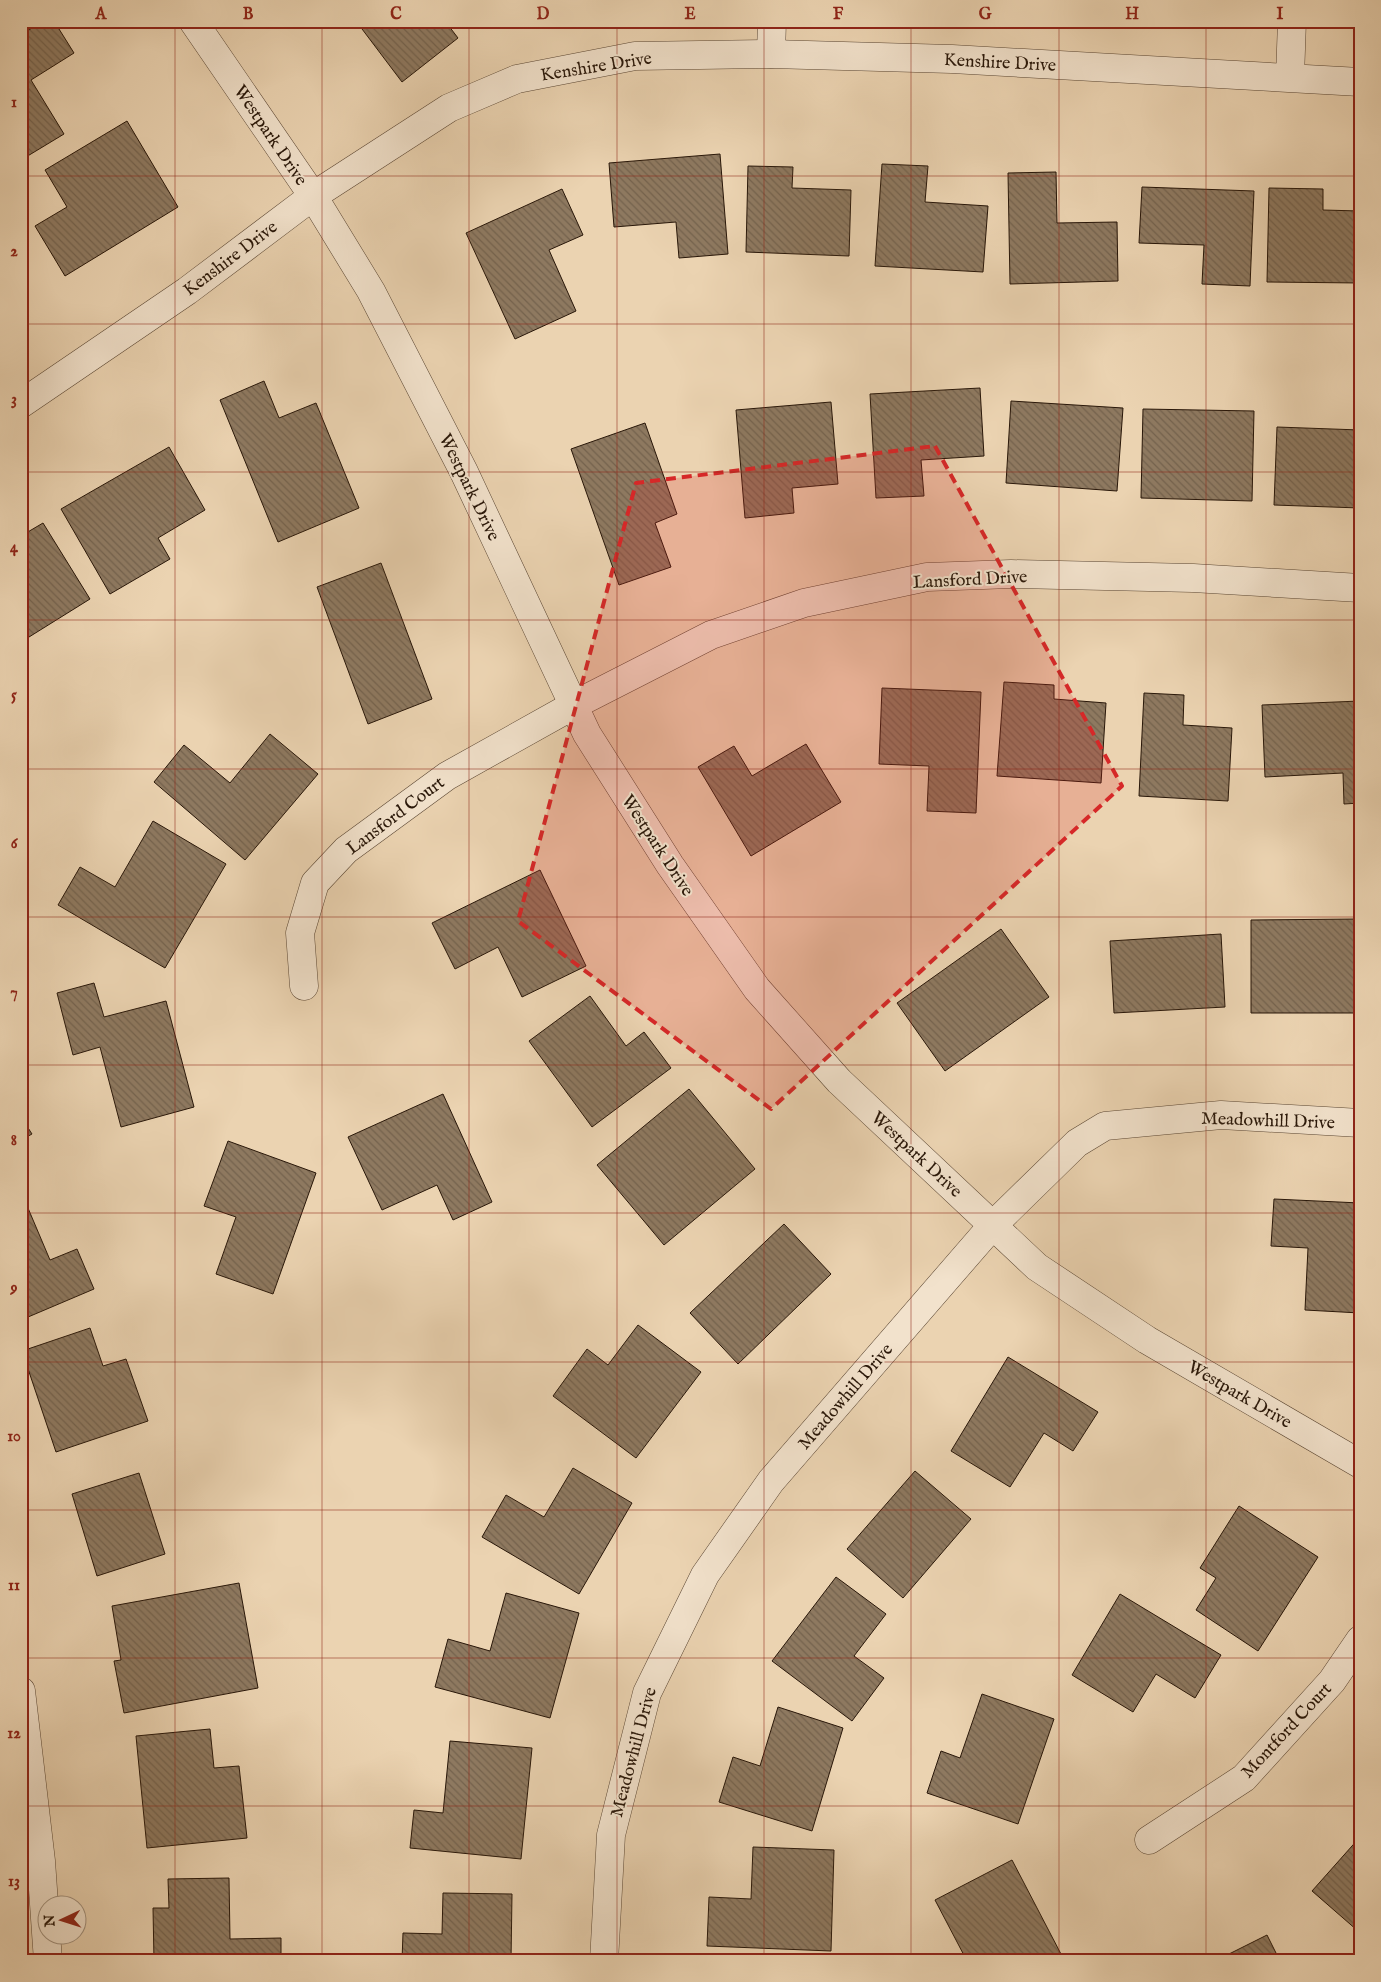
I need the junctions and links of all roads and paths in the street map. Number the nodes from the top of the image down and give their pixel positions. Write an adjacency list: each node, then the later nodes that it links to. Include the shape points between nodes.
1 (193, 21): 7 (street, Westpark Drive)
2 (772, 21): 4 (street)
3 (1292, 21): 5 (street)
4 (771, 54): 5 (street, Kenshire Drive, via 952,59); 7 (street, Kenshire Drive, via 635,56 516,79 449,108)
5 (1290, 77): 6 (street, Kenshire Drive)
6 (1360, 82)
7 (313, 196): 8 (street, Kenshire Drive, via 187,291); 10 (street, Westpark Drive, via 371,291 438,420)
8 (21, 404)
9 (1360, 588): 10 (street, Lansford Drive, via 1193,578 1011,574 927,577 804,604 711,635)
10 (574, 705): 11 (street, Lansford Court, via 447,776 346,850 315,883 300,933); 13 (street, Westpark Drive, via 587,734 670,865 757,989 839,1081)
11 (304, 986)
12 (1360, 1123): 13 (street, Meadowhill Drive, via 1221,1115 1105,1126 1077,1143)
13 (992, 1226): 14 (street, Westpark Drive, via 1037,1267 1146,1340); 19 (street, Meadowhill Drive, via 771,1481 705,1575 647,1693 611,1835)
14 (1360, 1464)
15 (1360, 1640): 17 (street, Montford Court, via 1332,1681 1244,1778)
16 (21, 1691): 18 (street, via 41,1860)
17 (1149, 1840)
18 (48, 1961)
19 (604, 1961)

